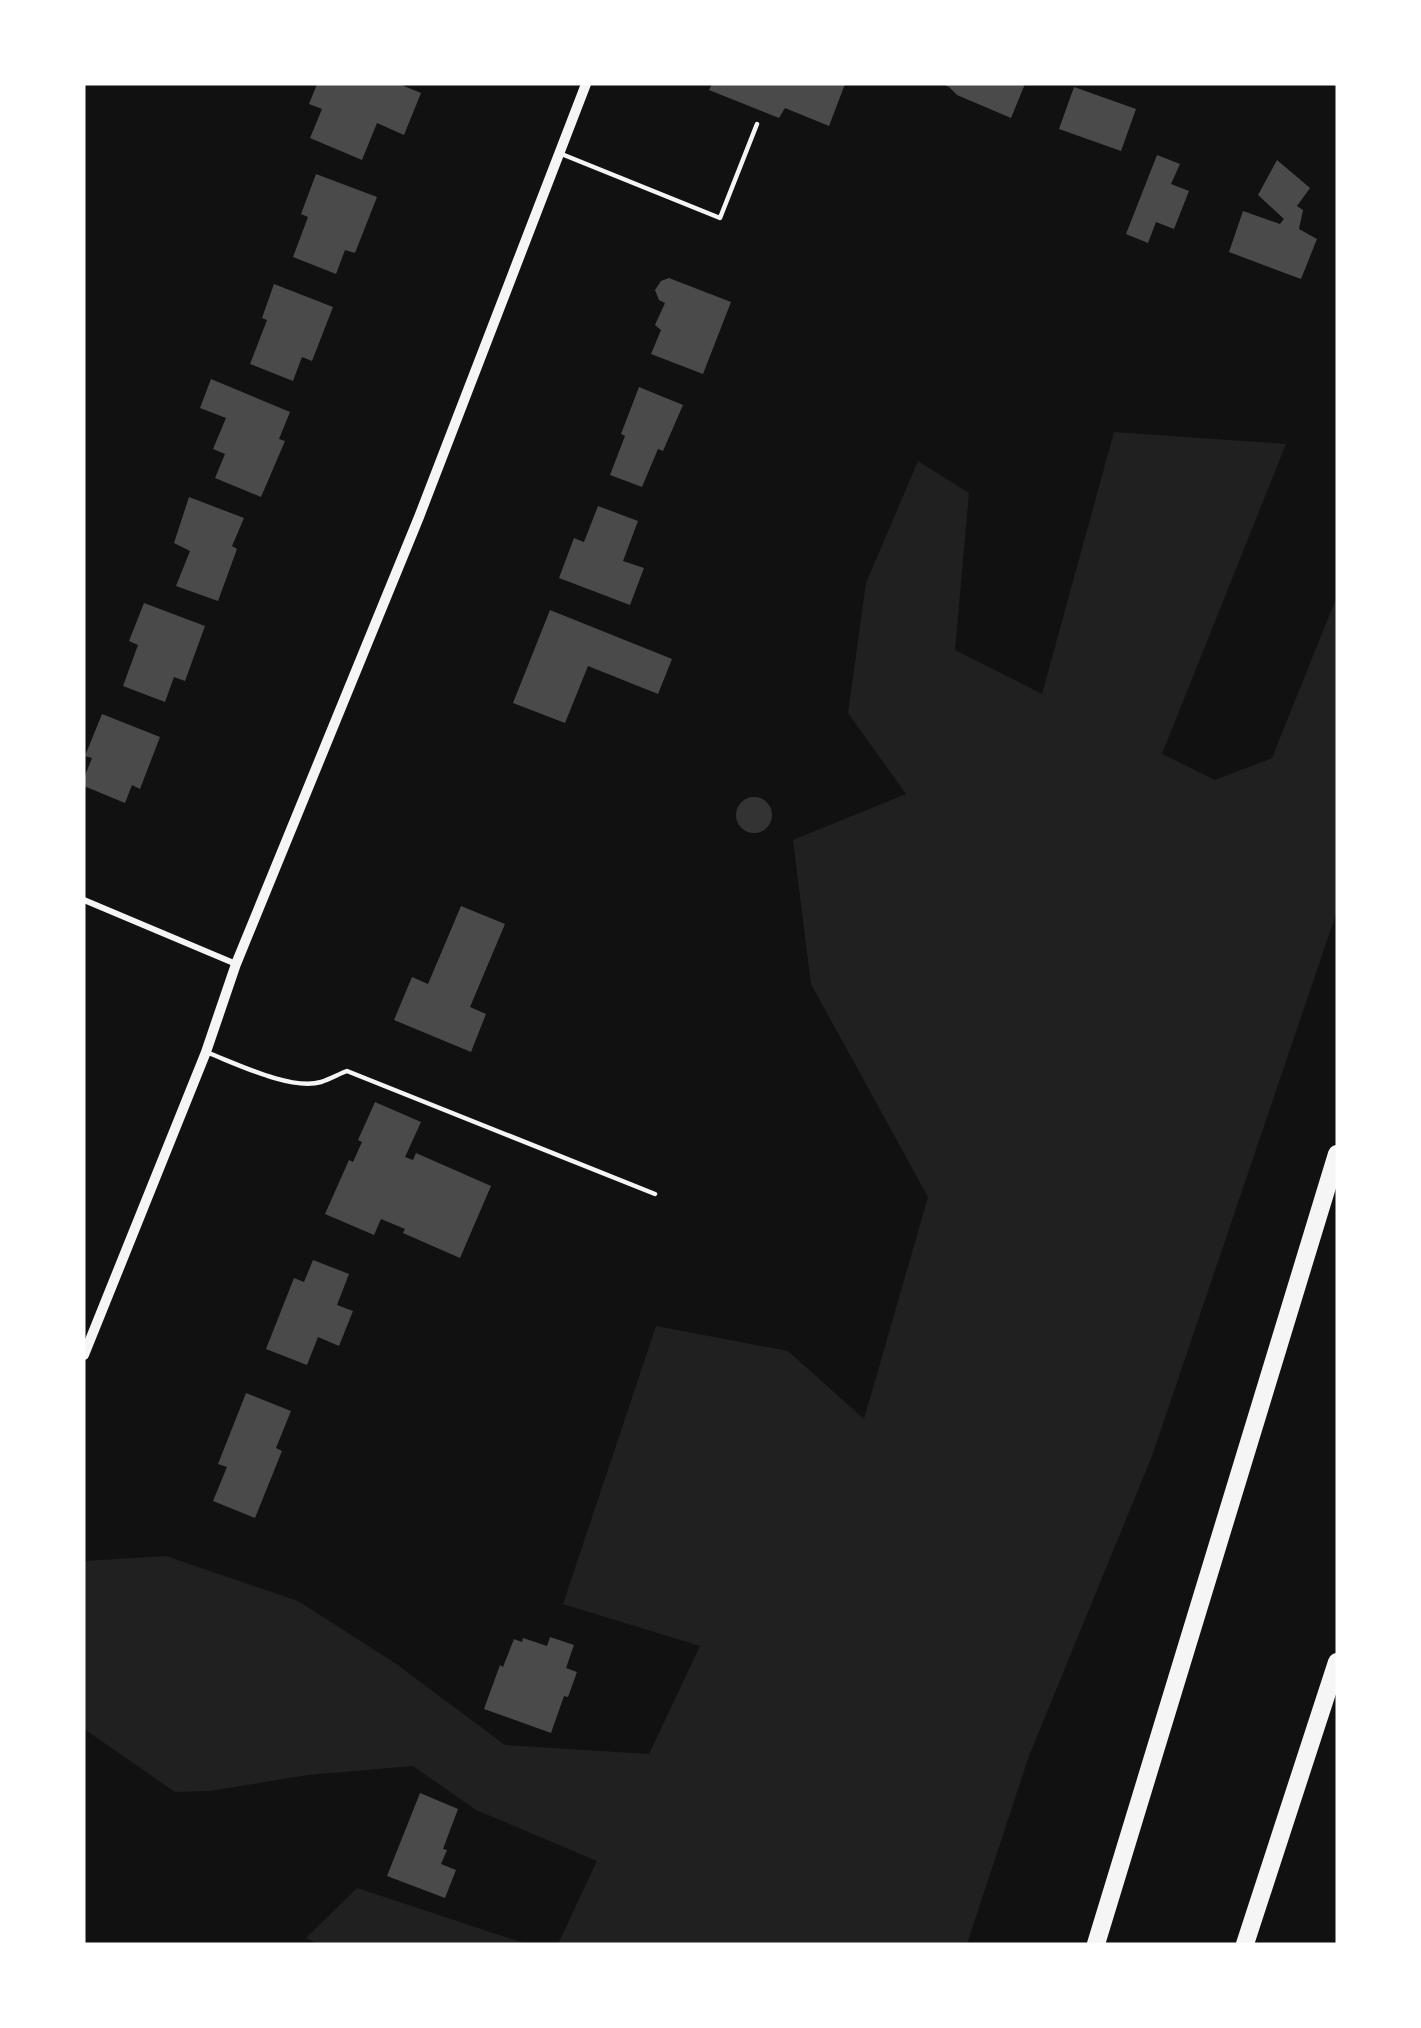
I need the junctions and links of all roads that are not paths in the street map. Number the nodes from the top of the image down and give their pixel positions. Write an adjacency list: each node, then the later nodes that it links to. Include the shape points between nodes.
1 (586, 84): 3 (street)
2 (757, 124): 3 (lane, via 720,218)
3 (559, 153): 5 (street, via 410,539)
4 (84, 900): 5 (street)
5 (236, 964): 6 (street)
6 (206, 1052): 8 (lane, via 301,1084 320,1082 347,1071); 9 (street)
7 (1337, 1154): 11 (highway)
8 (655, 1194)
9 (84, 1355)
10 (1337, 1662): 12 (highway)
11 (1096, 1944)
12 (1245, 1944)

